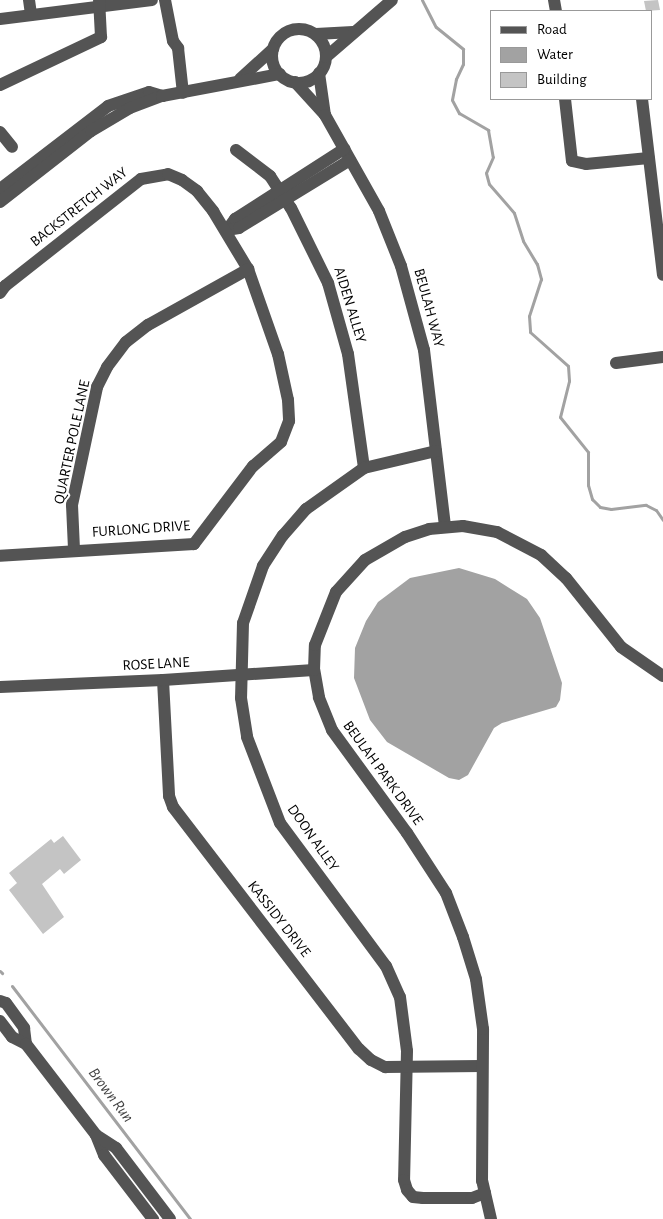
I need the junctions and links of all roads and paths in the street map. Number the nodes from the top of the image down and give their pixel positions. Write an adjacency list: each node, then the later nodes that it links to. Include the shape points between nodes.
1 (29, 0): 6 (street)
2 (152, 0): 5 (street)
3 (165, 0): 17 (street, via 173,41 178,48)
4 (392, 0): 8 (street, via 367,24)
5 (99, 3): 6 (street); 16 (street, via 101,37)
6 (31, 15): 7 (street)
7 (0, 19)
8 (353, 32): 9 (street); 11 (street, via 344,45)
9 (316, 34): 10 (street, via 308,30 290,30 276,41); 11 (street, via 322,40)
10 (273, 49): 13 (street, via 272,58); 14 (street)
11 (326, 57): 12 (street)
12 (319, 73): 15 (street, via 312,79); 20 (street, BEULAH WAY)
13 (280, 74): 14 (street); 15 (street)
14 (238, 81): 17 (street)
15 (295, 82): 20 (street, BEULAH WAY)
16 (0, 85)
17 (173, 94): 26 (street, via 149,92 108,106); 28 (street, via 104,122)
18 (567, 100): 25 (street, via 569,153 577,164)
19 (642, 100): 25 (street)
20 (325, 116): 24 (street, BEULAH WAY)
21 (0, 132): 22 (street)
22 (12, 147)
23 (236, 150): 27 (street, AIDEN ALLEY, via 270,176)
24 (347, 154): 27 (street); 36 (street, BEULAH WAY, via 379,211 401,266 424,350)
25 (648, 158): 29 (street)
26 (0, 189)
27 (282, 194): 30 (street, via 239,228); 37 (street, AIDEN ALLEY, via 328,283 348,354)
28 (0, 202)
29 (659, 208): 32 (street)
30 (227, 230): 31 (street, FURLONG DRIVE); 33 (street, BACKSTRETCH WAY, via 198,191 182,180 168,174 141,179)
31 (248, 269): 39 (street, QUARTER POLE LANE, via 148,325 126,342 107,366 97,387 72,504); 39 (street, FURLONG DRIVE, via 278,354 288,400 289,421 282,442 252,466 194,544)
32 (663, 275)
33 (0, 293)
34 (663, 357): 35 (street)
35 (616, 362)
36 (436, 451): 37 (street, DOON ALLEY); 38 (street, BEULAH WAY)
37 (364, 468): 42 (street, DOON ALLEY, via 306,508 263,566 244,623)
38 (445, 526): 41 (street, BEULAH PARK DRIVE, via 405,537 382,548 350,574 336,592 327,612 315,645); 43 (street, BEULAH PARK DRIVE, via 497,532 541,555 566,578 621,647)
39 (74, 549): 40 (street, FURLONG DRIVE)
40 (0, 556)
41 (314, 670): 42 (street, ROSE LANE); 50 (street, BEULAH PARK DRIVE, via 319,697 332,730 407,832 446,893 476,979 483,1029)
42 (241, 674): 44 (street, ROSE LANE); 49 (street, DOON ALLEY, via 247,737 270,804 280,823 386,966 400,997 405,1024)
43 (663, 676)
44 (164, 680): 45 (street, ROSE LANE); 49 (street, KASSIDY DRIVE, via 169,796 173,807 359,1049 385,1067)
45 (0, 687)
46 (0, 1002): 48 (street, via 6,1003 24,1028)
47 (0, 1021): 48 (street, via 12,1037)
48 (26, 1044): 51 (street)
49 (406, 1066): 50 (street, KASSIDY DRIVE); 52 (street, DOON ALLEY, via 404,1180 407,1190 413,1196 423,1198 472,1198)
50 (482, 1066): 52 (street, BEULAH PARK DRIVE)
51 (96, 1136): 53 (street, via 104,1155); 54 (street, via 116,1148)
52 (485, 1193): 55 (street, BEULAH PARK DRIVE)
53 (153, 1219)
54 (170, 1219)
55 (491, 1219)

